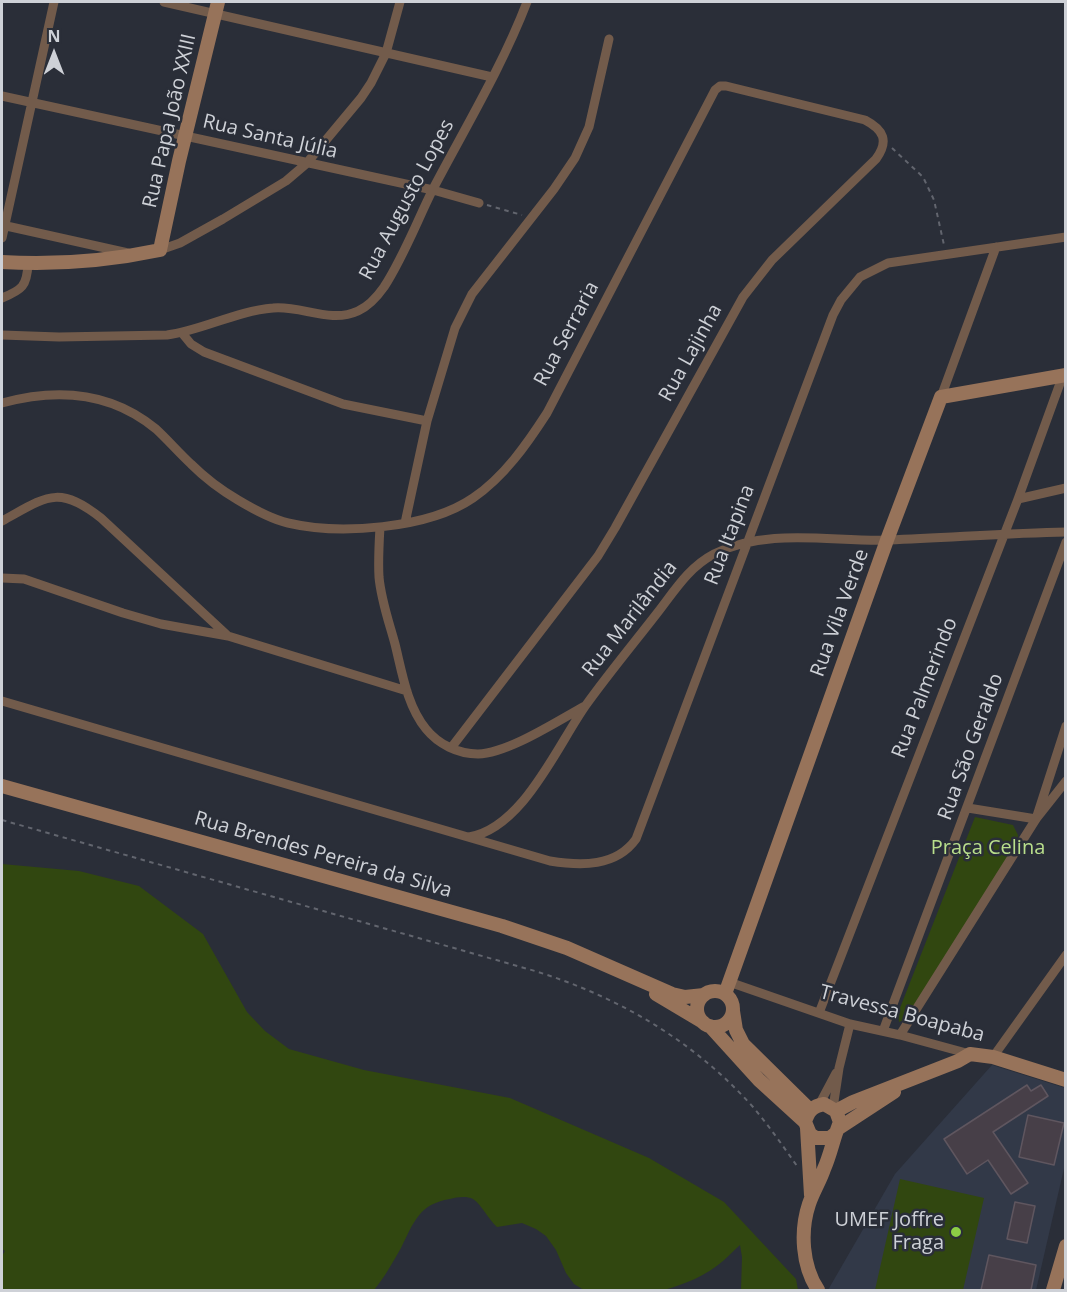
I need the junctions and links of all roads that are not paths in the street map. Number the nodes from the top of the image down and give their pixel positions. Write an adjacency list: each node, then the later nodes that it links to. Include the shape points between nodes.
1 (54, 2): 11 (street)
2 (164, 2): 5 (street)
3 (400, 2): 7 (street)
4 (527, 2): 8 (street, Rua Augusto Lopes)
5 (217, 8): 7 (street); 12 (street, Rua Papa João XXIII)
6 (609, 39): 30 (street, via 589,127 566,173 472,294 455,328)
7 (386, 53): 8 (street); 13 (street, via 362,98)
8 (492, 77): 14 (street, Rua Augusto Lopes)
9 (720, 86): 34 (street, Rua Serraria, via 531,437 491,484 471,499 448,511); 47 (street, Rua Lajinha, via 865,120 880,132 882,150 772,261 743,297 604,547)
10 (2, 96): 11 (street, Rua Santa Júlia)
11 (32, 102): 12 (street, Rua Santa Júlia); 16 (street)
12 (185, 136): 13 (street, Rua Santa Júlia); 20 (street, Rua Papa João XXIII)
13 (306, 164): 14 (street, Rua Santa Júlia); 20 (street, via 286,181 223,219)
14 (433, 190): 15 (street, Rua Santa Júlia); 25 (street, Rua Augusto Lopes, via 392,274 373,301 360,310 332,316 272,308)
15 (479, 203)
16 (3, 225): 18 (street); 21 (street)
17 (1065, 237): 19 (street, Rua Itapina)
18 (2, 238)
19 (996, 247): 28 (street, Rua Vila Verde); 39 (street, Rua Itapina, via 888,263 860,277 833,315)
20 (160, 250): 21 (street)
21 (137, 255): 23 (street)
22 (2, 262): 23 (street)
23 (28, 264): 24 (street, via 23,287)
24 (2, 298)
25 (182, 333): 26 (street, Rua Augusto Lopes); 30 (street, via 190,344 204,352 343,404)
26 (2, 335)
27 (1064, 375): 28 (street); 32 (street, Rua Palmerindo)
28 (941, 396): 38 (street, Rua Vila Verde)
29 (2, 403): 35 (street, Rua Serraria, via 47,394 105,400 143,419 206,477 268,515 305,526)
30 (427, 421): 34 (street)
31 (1065, 488): 32 (street)
32 (1018, 499): 36 (street, Rua Palmerindo)
33 (2, 521): 42 (street, via 53,497 83,504)
34 (405, 523): 35 (street, Rua Serraria)
35 (380, 527): 43 (street, via 381,594)
36 (1005, 532): 37 (street, Rua Marilândia); 38 (street, Rua Marilândia); 58 (street, Rua Palmerindo)
37 (1065, 532)
38 (887, 540): 39 (street, Rua Marilândia); 55 (street, Rua Vila Verde)
39 (747, 541): 45 (street, Rua Marilândia, via 713,554 689,572); 52 (street, Rua Itapina, via 629,849 601,862 569,864)
40 (1065, 542): 50 (street, Rua São Geraldo)
41 (2, 578): 42 (street, via 24,579 161,624)
42 (228, 636): 43 (street)
43 (407, 691): 47 (street, via 421,722)
44 (2, 701): 52 (street, Rua Itapina)
45 (586, 705): 47 (street, via 510,746 479,754); 52 (street, Rua Marilândia, via 523,800 490,830)
46 (1065, 726): 51 (street)
47 (451, 748)
48 (1065, 781): 51 (street)
49 (2, 786): 54 (street, Rua Brendes Pereira da Silva, via 502,926 567,948)
50 (968, 808): 51 (street); 61 (street, Rua São Geraldo)
51 (1036, 819): 62 (street)
52 (466, 837)
53 (1065, 955): 64 (street)
54 (629, 977): 56 (street, Rua Brendes Pereira da Silva, via 678,997); 59 (street, Rua Brendes Pereira da Silva)
55 (727, 988): 56 (street); 57 (street); 58 (street, Travessa Boapaba)
56 (704, 995): 59 (street, via 697,1009)
57 (733, 1011): 59 (street, via 725,1024); 69 (street, via 743,1044)
58 (819, 1013): 60 (street, Travessa Boapaba)
59 (706, 1024): 69 (street, Rua Brendes Pereira da Silva, via 759,1080)
60 (850, 1024): 61 (street, Travessa Boapaba); 65 (street)
61 (883, 1032): 62 (street, Travessa Boapaba)
62 (900, 1035): 63 (street, Travessa Boapaba)
63 (970, 1054): 64 (street, Travessa Boapaba); 66 (street)
64 (993, 1057): 67 (street, Travessa Boapaba)
65 (839, 1068): 68 (street); 69 (street)
66 (913, 1079): 68 (street); 70 (street)
67 (1065, 1080)
68 (838, 1108): 69 (street, via 824,1104); 70 (street)
69 (810, 1116): 70 (street, via 816,1137 830,1137); 71 (street)
70 (837, 1131): 71 (street)
71 (811, 1197): 73 (street, via 804,1245 811,1279)
72 (1065, 1246): 74 (street)
73 (818, 1290)
74 (1053, 1290)

